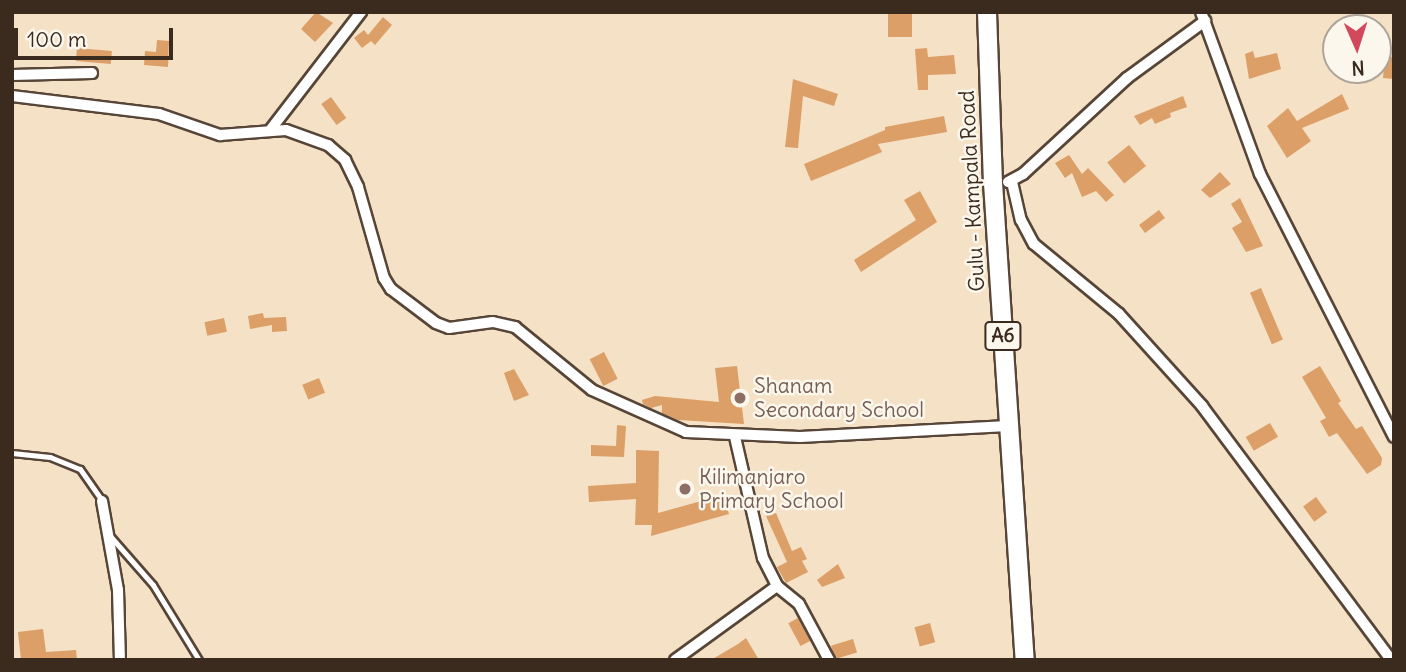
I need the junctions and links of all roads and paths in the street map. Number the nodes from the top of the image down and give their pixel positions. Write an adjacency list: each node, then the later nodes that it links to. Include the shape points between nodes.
1 (361, 12): 7 (street)
2 (987, 12): 9 (main road, Gulu - Kampala Road / A6)
3 (1203, 17): 8 (street, via 1102,99); 12 (street, via 1260,174)
4 (92, 73): 5 (street)
5 (12, 75)
6 (12, 96): 7 (street, via 159,114 220,135)
7 (271, 129): 11 (street, via 328,145 345,160 358,187 384,278 436,323 461,328 494,322 515,327 603,397 686,432)
8 (1012, 182): 9 (street); 21 (street, via 1021,220 1034,243 1119,314 1202,406)
9 (993, 183): 10 (main road, Gulu - Kampala Road / A6)
10 (1008, 426): 11 (street); 20 (main road, Gulu - Kampala Road / A6)
11 (735, 437): 15 (street, via 761,549)
12 (1394, 437)
13 (12, 453): 14 (lane, via 50,457 80,469)
14 (102, 501): 16 (street, via 118,590); 17 (lane, via 110,536 153,585)
15 (777, 586): 18 (street); 19 (street, via 799,604)
16 (120, 660)
17 (199, 660)
18 (675, 660)
19 (829, 660)
20 (1025, 660)
21 (1391, 660)

